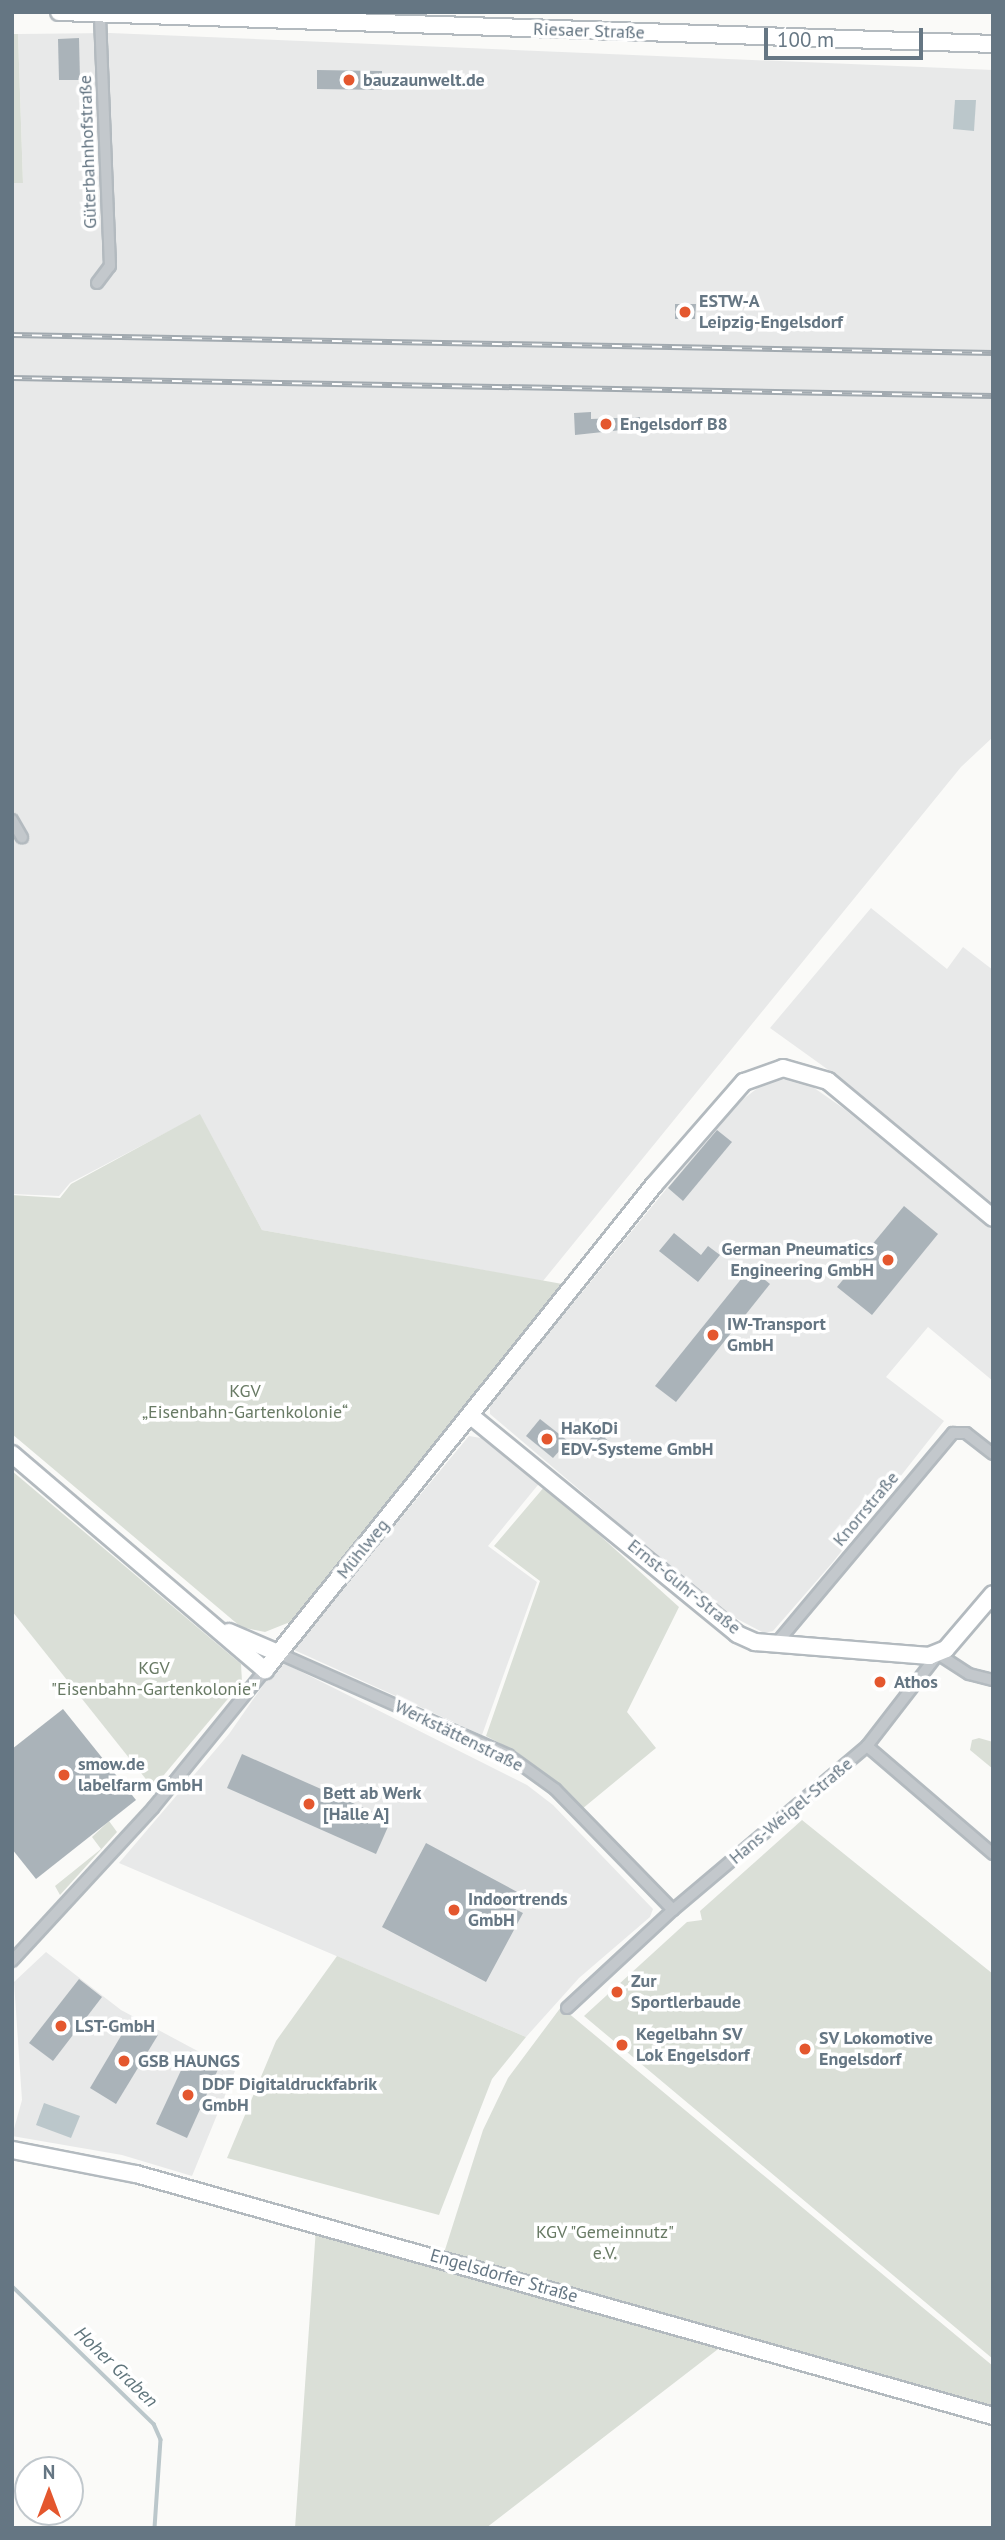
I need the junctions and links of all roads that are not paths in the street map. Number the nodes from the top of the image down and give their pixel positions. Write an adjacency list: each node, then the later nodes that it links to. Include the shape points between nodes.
1 (60, 12): 2 (street, Riesaer Straße)
2 (100, 14): 3 (street, Riesaer Straße); 4 (street, Güterbahnhofstraße, via 110,266)
3 (993, 44)
4 (97, 283)
5 (12, 820): 6 (street)
6 (22, 837)
7 (993, 1218): 8 (street, Mühlweg, via 828,1080 783,1068 744,1082)
8 (471, 1416): 13 (street, Ernst-Guhr-Straße, via 737,1634); 14 (street, Mühlweg)
9 (12, 1454): 12 (street, Werkstättenstraße)
10 (993, 1454): 13 (street, Knorrstraße, via 967,1433 953,1433)
11 (993, 1594): 15 (street, Hans-Weigel-Straße)
12 (206, 1618): 14 (street, Werkstättenstraße); 16 (street, Werkstättenstraße)
13 (774, 1646): 15 (street, Ernst-Guhr-Straße)
14 (278, 1653): 16 (street, Mühlweg); 20 (street, Werkstättenstraße, via 508,1755 555,1789)
15 (938, 1654): 17 (street, via 969,1674); 18 (street, Hans-Weigel-Straße)
16 (265, 1670): 21 (street, Mühlweg, via 153,1808)
17 (993, 1680)
18 (867, 1746): 19 (street); 20 (street, Hans-Weigel-Straße)
19 (993, 1854)
20 (673, 1910): 22 (street, Hans-Weigel-Straße)
21 (12, 1961)
22 (567, 2008)
23 (12, 2150): 24 (street, Engelsdorfer Straße, via 136,2174)
24 (993, 2416)

